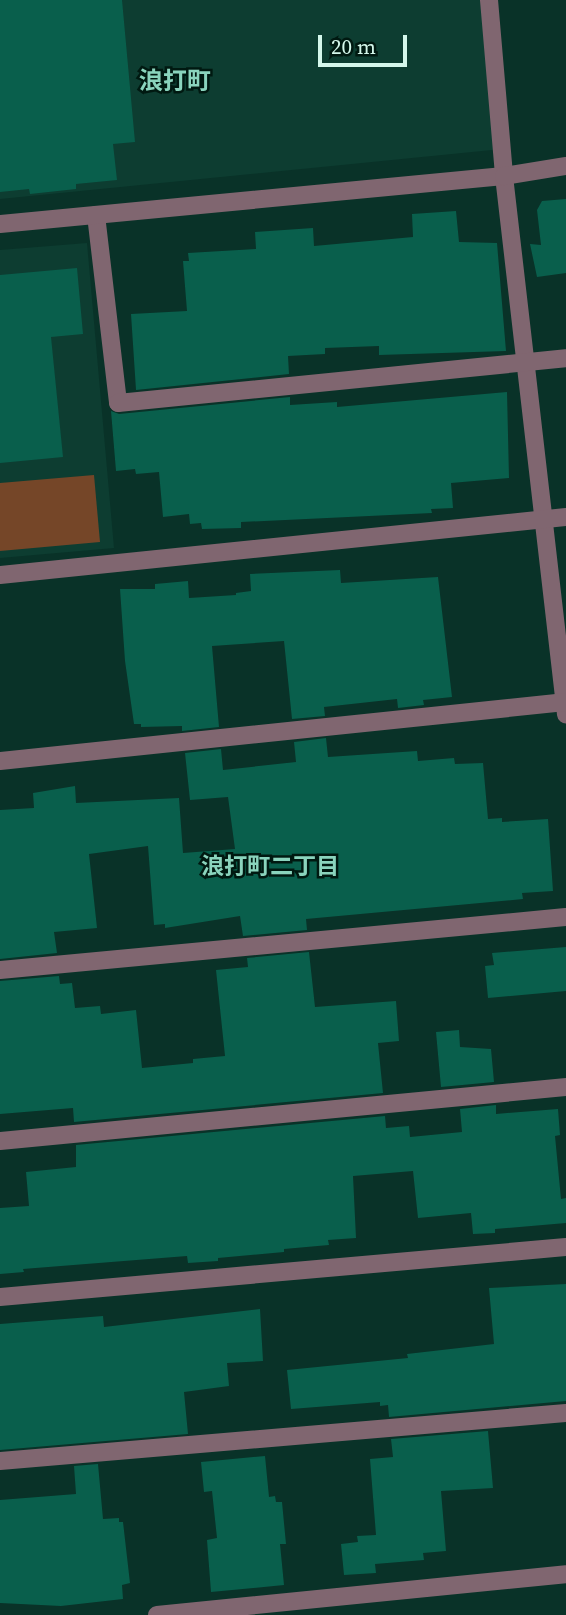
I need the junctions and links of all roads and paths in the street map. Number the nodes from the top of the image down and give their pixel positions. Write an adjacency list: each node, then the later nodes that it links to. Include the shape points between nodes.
1 (489, 0): 3 (street)
2 (566, 166): 3 (street)
3 (504, 176): 4 (street); 7 (street)
4 (96, 215): 5 (street); 7 (street, via 118,403)
5 (0, 224)
6 (566, 358): 7 (street)
7 (526, 365): 9 (street)
8 (566, 517): 9 (street)
9 (544, 520): 10 (street); 11 (street)
10 (0, 575)
11 (566, 706): 12 (street)
12 (0, 761)
13 (566, 917): 14 (street)
14 (0, 970)
15 (566, 1087): 16 (street)
16 (0, 1141)
17 (566, 1247): 18 (street)
18 (0, 1297)
19 (566, 1413): 20 (street)
20 (0, 1461)
21 (566, 1574): 22 (street)
22 (157, 1615)

